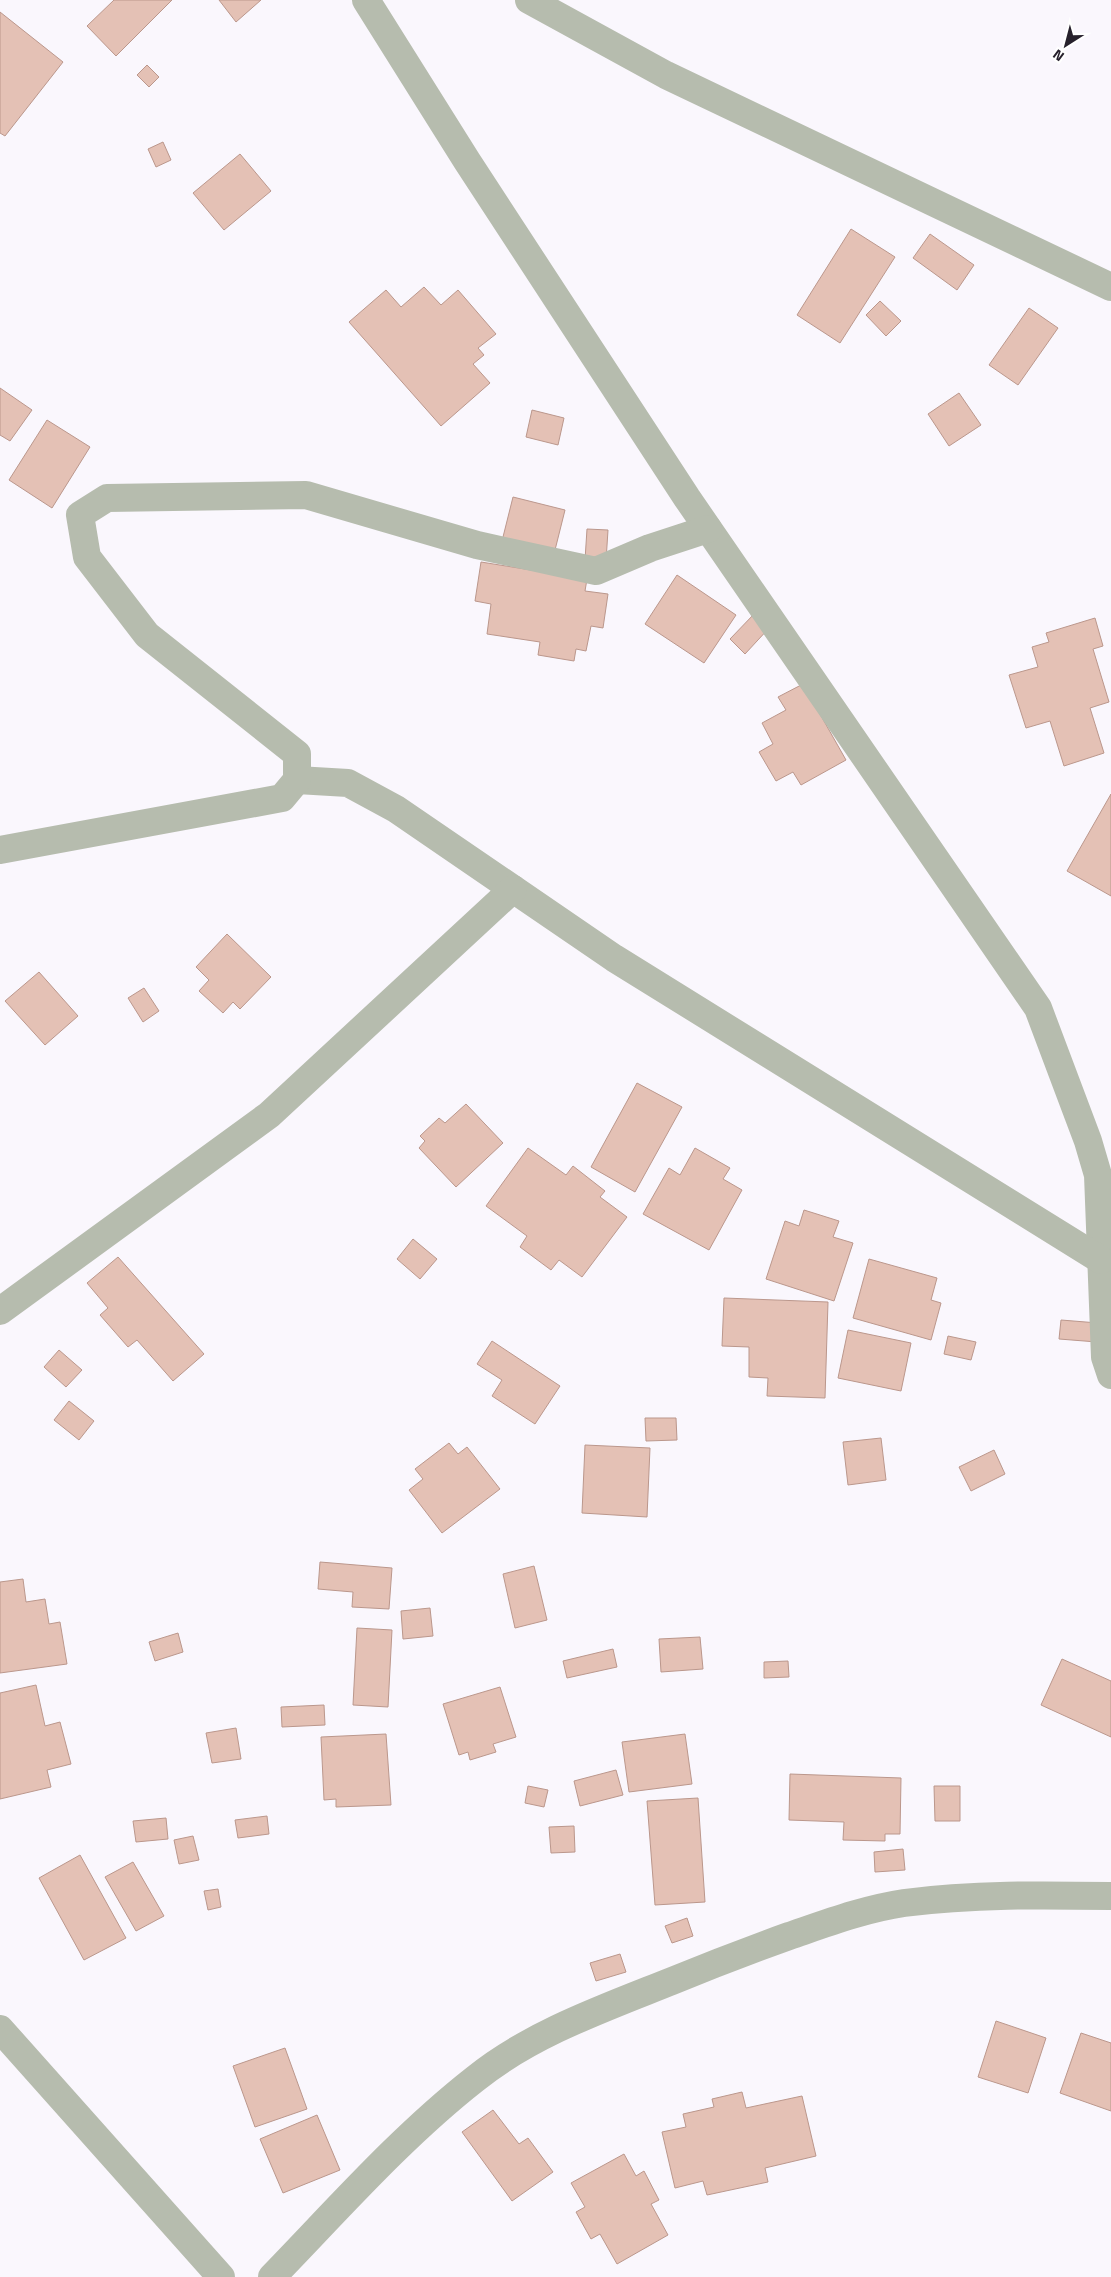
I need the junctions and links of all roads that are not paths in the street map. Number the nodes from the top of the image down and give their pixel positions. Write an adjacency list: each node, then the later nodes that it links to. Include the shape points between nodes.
1 (366, 0): 4 (street, via 483,186)
2 (529, 0): 3 (street, via 666,75)
3 (1111, 287)
4 (708, 529): 5 (street, via 650,548 596,571 477,545 306,495 106,498 80,515 87,557 147,635 297,754); 8 (street, via 1038,1008 1098,1176)
5 (297, 780): 6 (street, via 282,798); 7 (street, via 348,783 396,809)
6 (0, 850)
7 (513, 889): 8 (street, via 614,958); 9 (street, via 269,1115)
8 (1101, 1260): 10 (street, via 1105,1357)
9 (0, 1311)
10 (1111, 1376)
11 (1111, 1896): 14 (street, via 986,1897 905,1903 850,1915 723,1960 571,2022 476,2078 409,2137)
12 (0, 2029): 13 (street)
13 (221, 2277)
14 (272, 2277)

